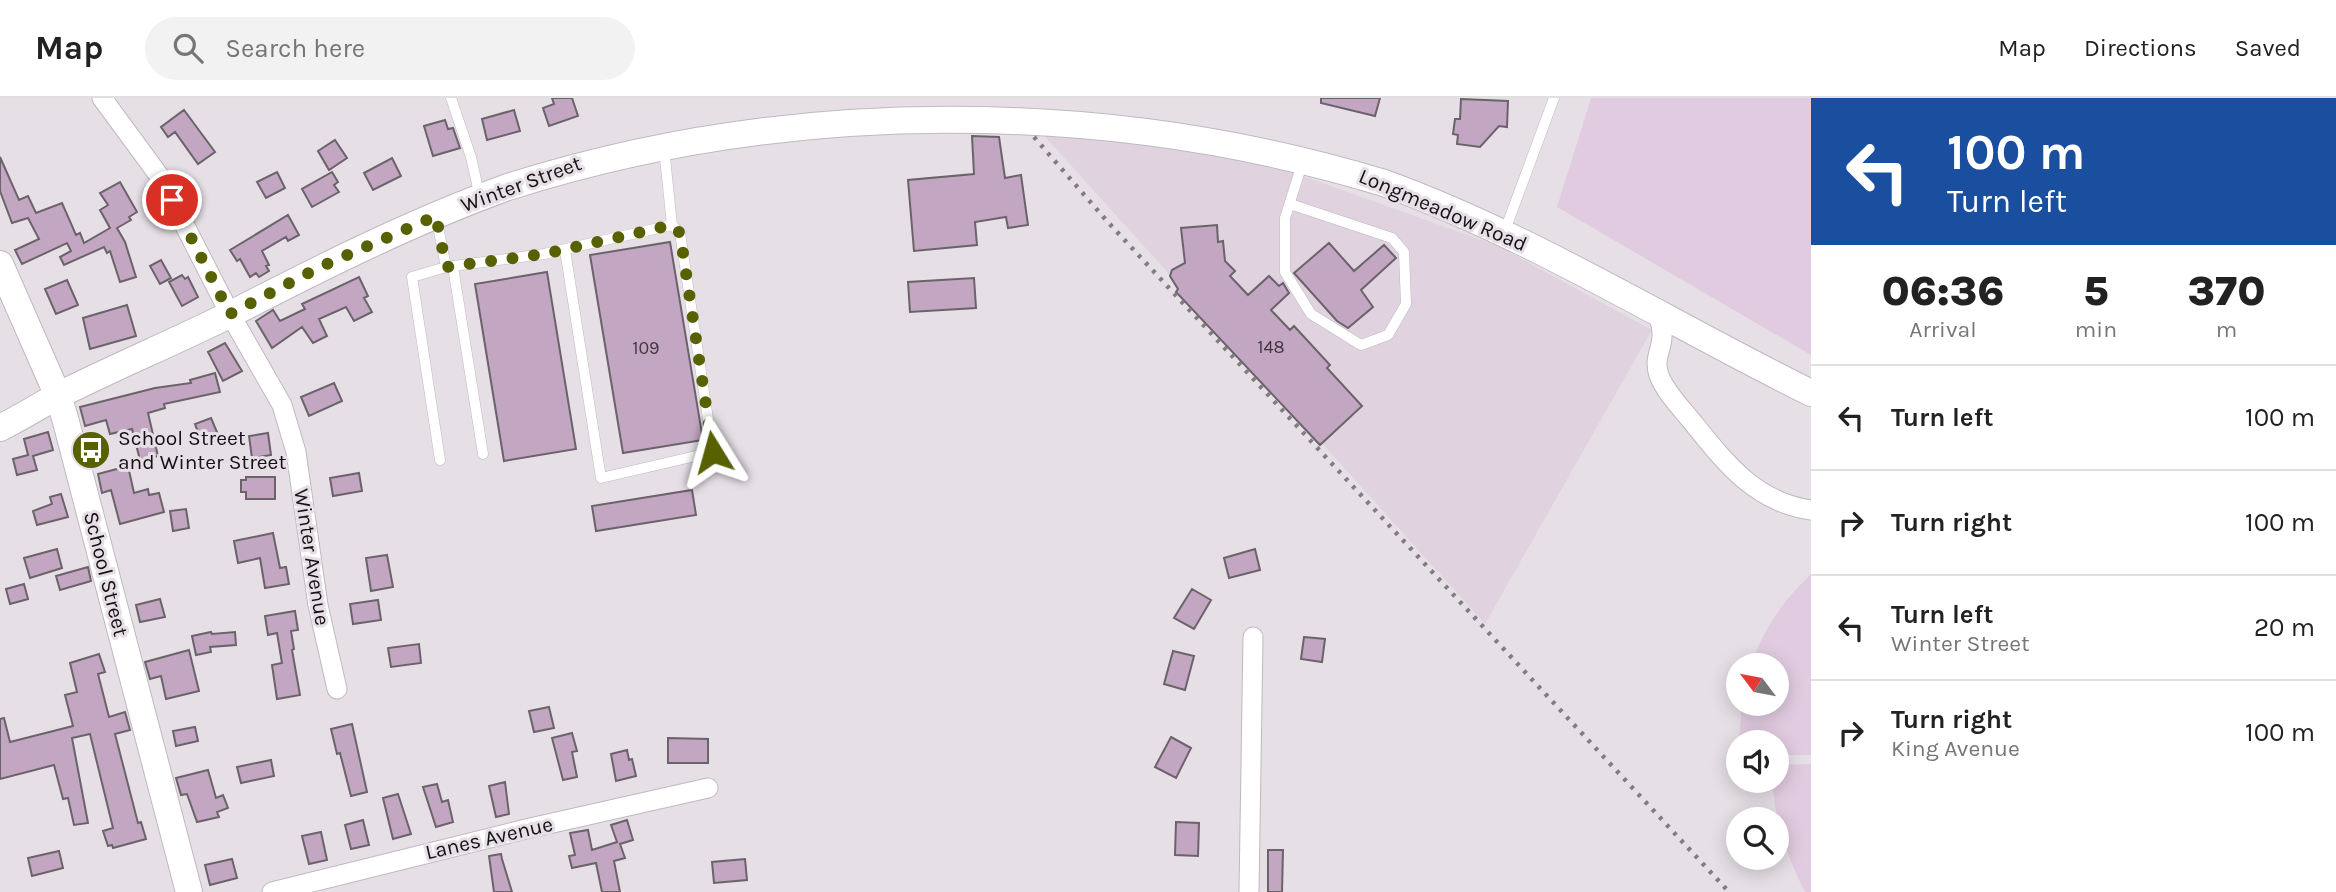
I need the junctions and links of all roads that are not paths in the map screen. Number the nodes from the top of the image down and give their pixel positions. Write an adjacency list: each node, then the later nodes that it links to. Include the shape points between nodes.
1 (102, 98): 16 (street, Winter Avenue, via 160,177)
2 (451, 98): 7 (lane)
3 (1554, 98): 11 (lane)
4 (1046, 113): 5 (street, Winter Street, via 884,111 756,124); 6 (street, Longmeadow Road, via 1157,124)
5 (663, 140): 7 (street, Winter Street); 10 (lane)
6 (1304, 157): 8 (lane); 11 (street, Longmeadow Road, via 1410,192)
7 (480, 197): 9 (street, Winter Street)
8 (1290, 204): 8 (lane, via 1285,218 1284,272 1311,314 1360,345 1388,335 1406,303 1404,252 1392,237)
9 (436, 216): 14 (lane); 16 (street, Winter Street, via 320,267)
10 (672, 225): 12 (lane); 12 (lane, via 680,233 713,452 601,478)
11 (1504, 234): 15 (street, Longmeadow Road)
12 (565, 250): 14 (lane)
13 (0, 264): 18 (street, School Street)
14 (450, 267): 20 (lane); 21 (lane, via 412,277)
15 (1657, 313): 17 (street, Longmeadow Road); 22 (street, via 1664,330 1659,377 1683,411 1747,483 1793,507)
16 (230, 314): 18 (street, Winter Street); 24 (street, Winter Avenue, via 290,427 318,605)
17 (1811, 393)
18 (58, 396): 19 (street, Winter Street); 26 (street, School Street)
19 (3, 421)
20 (483, 454)
21 (440, 460)
22 (1811, 510)
23 (1253, 637): 28 (street)
24 (337, 689)
25 (708, 788): 27 (street, Lanes Avenue)
26 (189, 892)
27 (272, 892)
28 (1250, 892)

